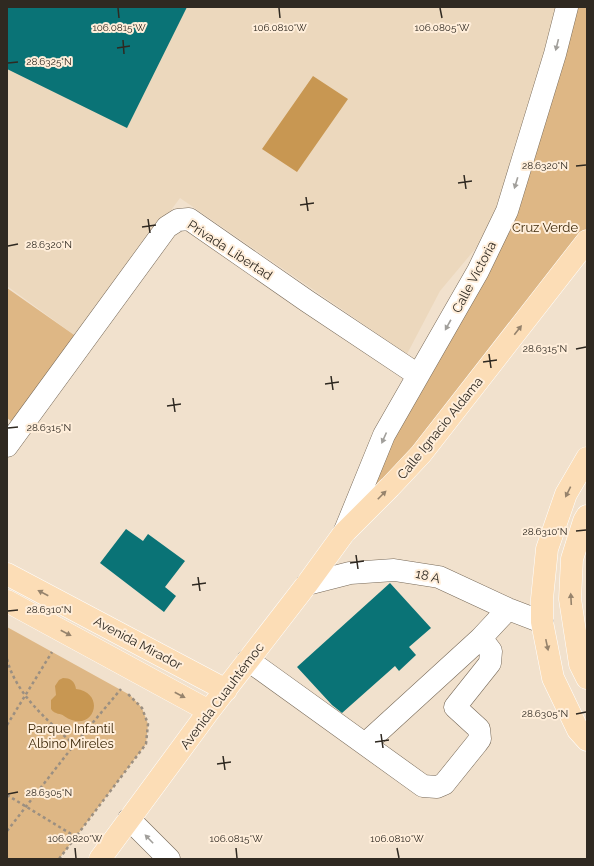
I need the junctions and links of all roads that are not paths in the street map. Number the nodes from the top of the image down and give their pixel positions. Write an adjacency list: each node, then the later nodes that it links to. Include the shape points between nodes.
1 (567, 7): 3 (street, Calle Victoria, one-way to 3, via 507,211 478,271)
2 (587, 241): 7 (main road, Calle Ignacio Aldama, one-way to 2, via 421,454)
3 (418, 375): 4 (street, Privada Libertad, via 189,219 178,220 167,227); 7 (street, Calle Victoria, one-way to 7, via 384,435)
4 (7, 446)
5 (587, 458): 12 (main road, one-way to 12, via 566,494 547,550)
6 (587, 516): 15 (main road, one-way to 6, via 580,664 570,599 572,560)
7 (344, 533): 9 (main road, Avenida Cuauhtémoc)
8 (7, 574): 16 (main road, Avenida Mirador, one-way to 8)
9 (307, 584): 11 (street, 18 A, via 350,573 394,570 439,577); 14 (main road, Avenida Cuauhtémoc)
10 (7, 602): 17 (main road, Avenida Mirador, one-way to 17)
11 (508, 609): 12 (street, 18 A); 13 (street)
12 (542, 622): 18 (main road, one-way to 18, via 553,678)
13 (481, 638): 19 (street); 19 (street, via 491,651 490,663 455,707 479,729 480,739 444,784 437,787 423,786)
14 (248, 660): 16 (main road, Avenida Cuauhtémoc); 19 (street)
15 (587, 678)
16 (226, 690): 17 (main road, Avenida Cuauhtémoc)
17 (209, 711): 20 (main road, Avenida Cuauhtémoc)
18 (584, 730)
19 (365, 744)
20 (130, 819): 21 (main road, Avenida Cuauhtémoc); 22 (street, one-way to 20)
21 (100, 859)
22 (169, 859)

